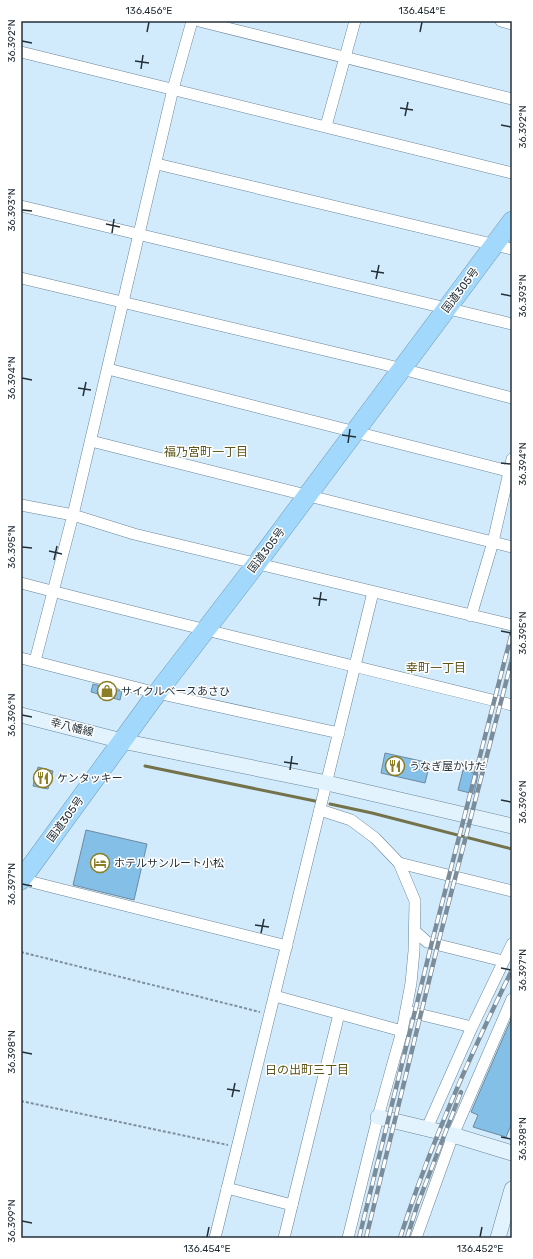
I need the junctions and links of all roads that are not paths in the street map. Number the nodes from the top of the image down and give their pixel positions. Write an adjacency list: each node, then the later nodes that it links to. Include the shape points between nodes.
1 (192, 21): 8 (street)
2 (199, 21): 7 (street)
3 (355, 21): 7 (street)
4 (501, 21): 5 (street)
5 (512, 24)
6 (21, 52): 8 (street)
7 (346, 57): 9 (street); 10 (street)
8 (173, 89): 10 (street); 11 (street)
9 (512, 99)
10 (326, 126): 12 (street)
11 (157, 164): 15 (street); 16 (street)
12 (512, 173)
13 (21, 206): 15 (street)
14 (512, 221): 16 (highway, 国道305号)
15 (140, 235): 19 (street); 20 (street)
16 (493, 245): 17 (street); 20 (highway, 国道305号)
17 (512, 249)
18 (21, 278): 19 (street)
19 (124, 302): 22 (street); 23 (street)
20 (446, 308): 21 (street); 23 (highway, 国道305号)
21 (512, 324)
22 (108, 369): 25 (street); 26 (street)
23 (400, 370): 24 (street); 25 (highway, 国道305号)
24 (512, 398)
25 (354, 432): 28 (street); 29 (highway, 国道305号)
26 (91, 441): 29 (street); 31 (street)
27 (512, 459): 28 (street)
28 (510, 472): 32 (street)
29 (307, 496): 32 (street); 34 (highway, 国道305号)
30 (21, 505): 31 (street)
31 (73, 515): 34 (street, via 134,534); 36 (street)
32 (493, 542): 33 (street); 38 (street)
33 (512, 547)
34 (257, 562): 37 (street); 40 (highway, 国道305号)
35 (21, 583): 36 (street)
36 (54, 591): 40 (street); 42 (street)
37 (374, 592): 38 (street); 43 (street)
38 (472, 616): 39 (street)
39 (512, 625)
40 (205, 631): 43 (street); 44 (highway, 国道305号)
41 (21, 658): 42 (street)
42 (35, 661): 44 (street)
43 (356, 666): 45 (street); 47 (street)
44 (157, 693): 47 (street); 48 (highway, 国道305号)
45 (512, 705)
46 (21, 715): 48 (street, 幸八幡線)
47 (339, 733): 49 (street)
48 (122, 741): 49 (street, 幸八幡線); 53 (highway, 国道305号)
49 (327, 783): 50 (street); 51 (street, 幸八幡線)
50 (320, 810): 52 (street, via 351,820 375,838); 57 (street)
51 (512, 826)
52 (399, 863): 54 (street); 55 (street, via 415,901)
53 (22, 878): 57 (street)
54 (512, 890)
55 (415, 931): 58 (street, via 427,942); 61 (street)
56 (512, 944): 58 (street)
57 (287, 946): 59 (street)
58 (503, 961): 63 (street)
59 (275, 996): 62 (street); 69 (street)
60 (512, 999): 67 (street)
61 (406, 1011): 63 (street); 64 (street)
62 (339, 1014): 64 (street); 71 (street)
63 (472, 1026): 66 (street)
64 (402, 1031): 65 (street)
65 (378, 1117): 66 (street); 74 (street)
66 (427, 1128): 67 (street)
67 (453, 1135): 68 (street); 75 (street)
68 (512, 1153)
69 (227, 1188): 71 (street); 72 (street)
70 (512, 1189): 76 (street)
71 (292, 1205): 73 (street)
72 (215, 1238)
73 (284, 1238)
74 (348, 1238)
75 (416, 1238)
76 (498, 1238)

